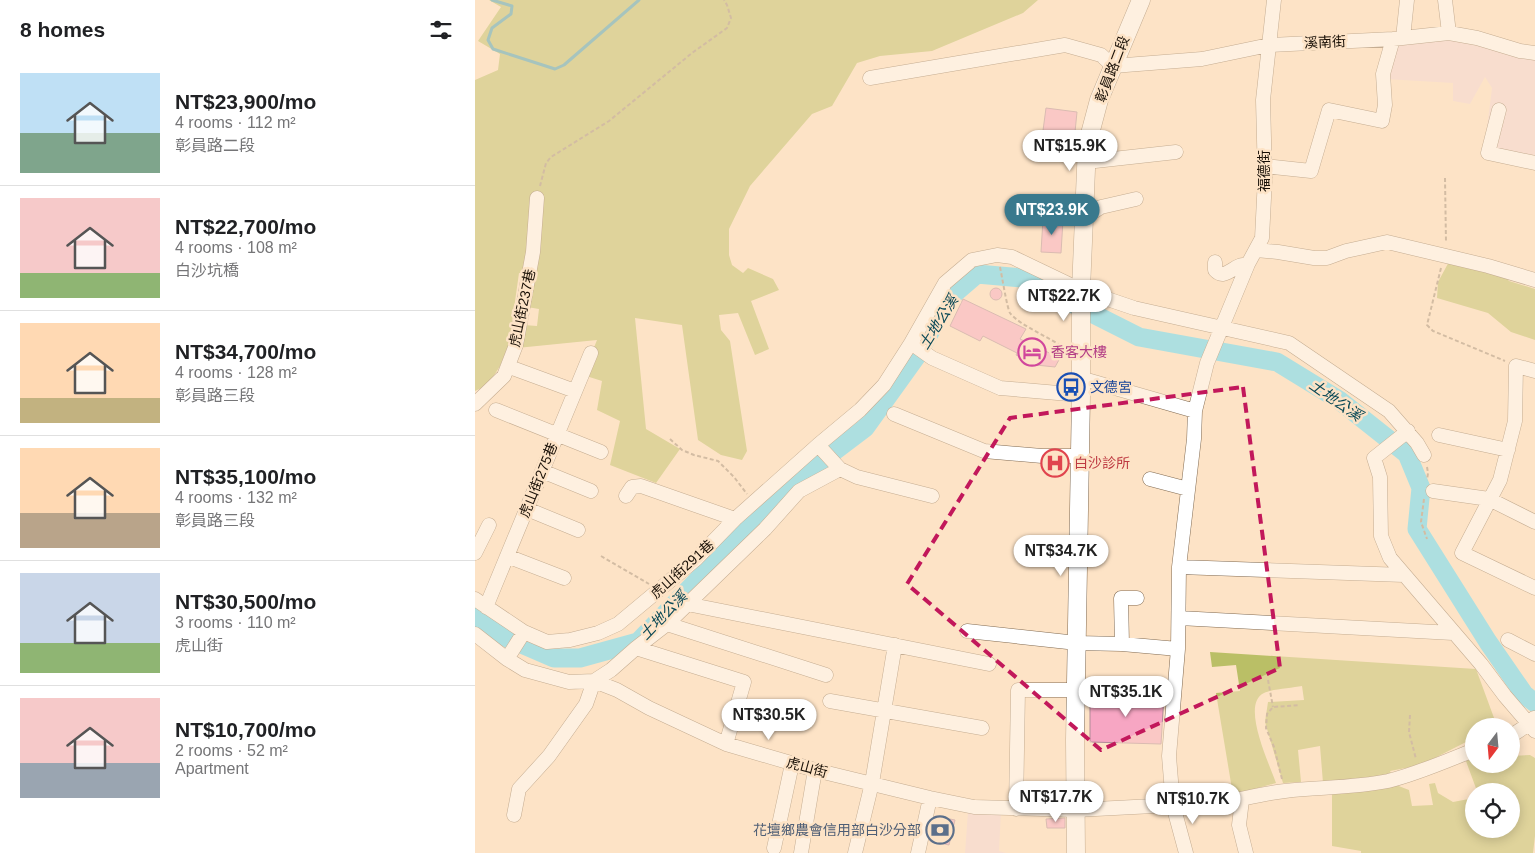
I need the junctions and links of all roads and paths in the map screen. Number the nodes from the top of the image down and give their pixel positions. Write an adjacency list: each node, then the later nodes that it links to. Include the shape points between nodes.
1 (724, 0): 18 (path, via 731,18 727,28 609,121 551,157 546,163)
2 (1141, 0): 10 (main road, 彰員路二段)
3 (1274, 0): 8 (street, 福德街)
4 (1407, 0): 7 (street)
5 (1445, 0): 6 (street)
6 (1449, 33): 7 (street, 溪南街); 9 (street, 溪南街)
7 (1398, 38): 8 (street, 溪南街); 16 (street, via 1383,74 1385,105 1382,121 1329,110 1311,171)
8 (1269, 45): 10 (street, 溪南街, via 1203,59); 16 (street, 福德街, via 1263,100)
9 (1535, 53)
10 (1113, 66): 11 (street, via 1101,55 1065,45); 14 (main road, 彰員路二段, via 1099,100 1087,144)
11 (870, 78)
12 (1499, 110): 15 (street, via 1488,153)
13 (1176, 152): 14 (street)
14 (1087, 162): 20 (main road, 彰員路二段)
15 (1535, 162)
16 (1264, 166): 21 (street, 福德街, via 1262,238)
17 (1445, 178): 22 (path, via 1447,242)
18 (537, 198): 36 (street, 虎山街237巷, via 533,252 515,345 504,376)
19 (1136, 199): 20 (street, via 1101,207)
20 (1083, 218): 27 (main road, 彰員路二段)
21 (1256, 250): 22 (street, via 1327,258 1387,242); 25 (street, 福德街)
22 (1444, 256): 26 (street); 31 (path, via 1427,325 1433,331)
23 (999, 262): 33 (path, via 1009,312 1059,343)
24 (1215, 262): 25 (street, via 1215,270 1225,274)
25 (1248, 264): 28 (street, 福德街)
26 (1535, 280)
27 (1081, 295): 28 (street); 29 (street, via 1012,256 972,260 945,283); 33 (main road)
28 (1221, 331): 38 (street, 福德街, via 1207,363); 40 (street, via 1289,343 1389,412)
29 (913, 345): 33 (street, via 932,358 1000,388); 44 (street, 虎山街291巷, via 884,385)
30 (591, 353): 35 (street, 虎山街275巷)
31 (1516, 366): 34 (street); 45 (street, via 1515,422)
32 (515, 369): 35 (street)
33 (1080, 369): 38 (street); 48 (main road)
34 (1535, 371)
35 (575, 392): 41 (street, 虎山街275巷)
36 (475, 404)
37 (496, 410): 41 (street)
38 (1195, 411): 52 (street, 福德街)
39 (894, 414): 48 (street, via 984,451)
40 (1405, 433): 47 (street, via 1417,443); 68 (street, via 1374,458 1380,477 1381,536 1390,558)
41 (558, 434): 46 (street); 50 (street, 虎山街275巷)
42 (1439, 435): 45 (street)
43 (670, 440): 58 (path, via 682,450 718,461)
44 (820, 447): 49 (street); 58 (street, 虎山街291巷)
45 (1508, 450): 57 (street, via 1500,480)
46 (601, 452)
47 (1423, 455)
48 (1079, 456): 82 (main road)
49 (838, 466): 56 (street, via 857,476); 74 (street, via 799,491 765,529)
50 (542, 471): 53 (street); 59 (street, 虎山街275巷)
51 (1150, 479): 52 (street)
52 (1188, 489): 67 (street, 福德街)
53 (591, 491)
54 (1433, 491): 57 (street)
55 (625, 496): 60 (street, via 632,487 641,486)
56 (931, 496)
57 (1489, 499): 61 (street); 70 (street, via 1462,553)
58 (753, 503): 60 (street, 虎山街291巷)
59 (527, 509): 63 (street); 65 (street, 虎山街275巷)
60 (735, 519): 71 (street, 虎山街291巷)
61 (1535, 522)
62 (489, 525): 64 (street)
63 (578, 530)
64 (475, 553)
65 (507, 556): 69 (street); 73 (street, 虎山街275巷)
66 (601, 556): 71 (path)
67 (1179, 567): 68 (street); 75 (street, 福德街)
68 (1404, 575): 79 (street)
69 (563, 578)
70 (1535, 588)
71 (660, 590): 78 (street, 虎山街291巷, via 617,624 598,633 547,642)
72 (1137, 598): 83 (street, via 1121,598)
73 (481, 603): 78 (street, 虎山街291巷)
74 (687, 604): 76 (street); 84 (street)
75 (1179, 618): 79 (street); 86 (street, 福德街)
76 (667, 624): 85 (street); 90 (street)
77 (967, 631): 82 (street)
78 (523, 632): 88 (street)
79 (1453, 633): 99 (street, via 1505,696)
80 (475, 634): 88 (street, 虎山街)
81 (1508, 640): 87 (street)
82 (1077, 644): 83 (street); 93 (main road)
83 (1122, 644): 86 (street)
84 (895, 645): 89 (street); 97 (street)
85 (636, 648): 92 (street); 102 (street, via 744,682)
86 (1178, 649): 111 (street, 福德街, via 1169,756)
87 (1535, 654)
88 (507, 659): 92 (street, 虎山街, via 525,670 569,682)
89 (989, 664)
90 (826, 675)
91 (1268, 680): 96 (path)
92 (594, 681): 102 (street, 虎山街); 114 (street, via 586,704 549,756 519,789)
93 (1076, 690): 112 (street, via 1018,690); 113 (main road)
94 (830, 701): 97 (street)
95 (1300, 705): 96 (path)
96 (1273, 707): 108 (path, via 1267,714 1266,728)
97 (884, 712): 100 (street); 107 (street)
98 (1410, 715): 106 (path, via 1409,732)
99 (1533, 724): 101 (street)
100 (982, 728)
101 (1520, 731)
102 (726, 744): 104 (street, 虎山街)
103 (1465, 754): 106 (street, 虎山街)
104 (792, 764): 105 (street, 虎山街); 115 (street)
105 (815, 770): 107 (street, 虎山街); 116 (street)
106 (1420, 771): 108 (street, 虎山街, via 1388,781)
107 (871, 783): 109 (street, 虎山街); 117 (street)
108 (1285, 791): 110 (street, 虎山街)
109 (929, 798): 112 (street, 虎山街, via 974,807); 118 (street)
110 (1243, 800): 111 (street, 虎山街, via 1207,806); 121 (street, via 1239,825)
111 (1173, 805): 113 (street, 虎山街); 120 (street, 福德街)
112 (1016, 808): 113 (street, 虎山街)
113 (1076, 810): 119 (main road)
114 (515, 815)
115 (774, 848)
116 (801, 853)
117 (855, 853)
118 (918, 853)
119 (1076, 853)
120 (1186, 853)
121 (1246, 853)

